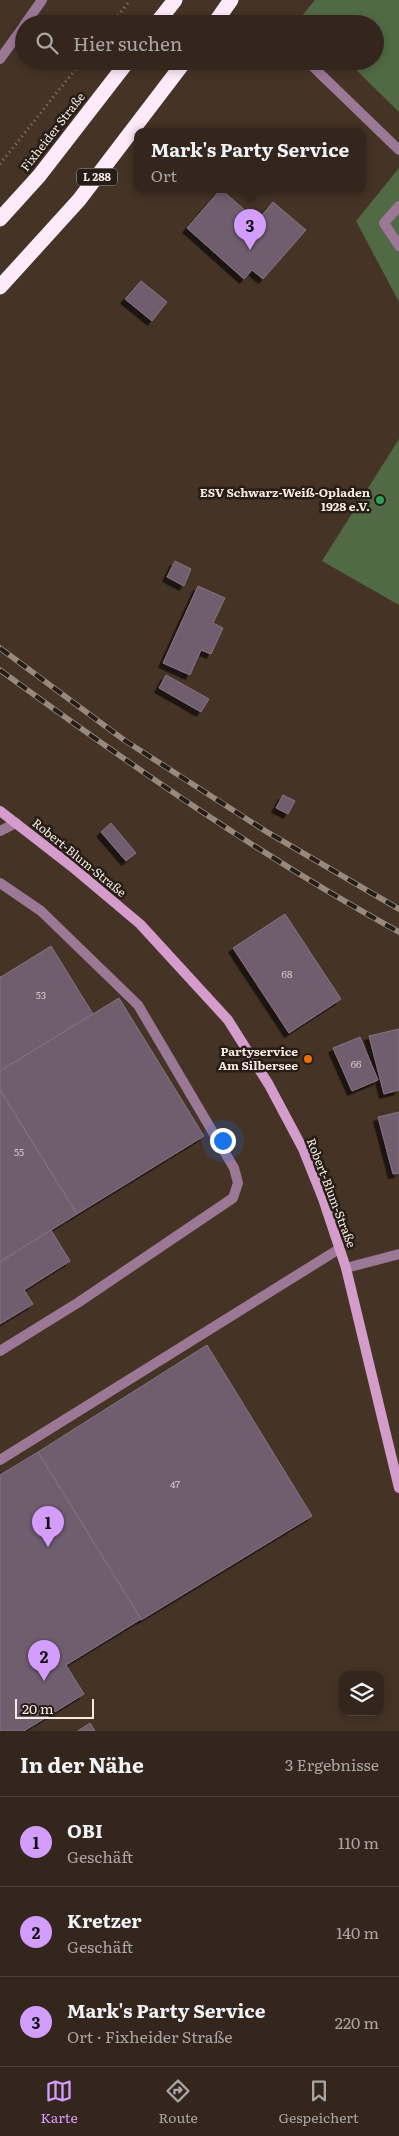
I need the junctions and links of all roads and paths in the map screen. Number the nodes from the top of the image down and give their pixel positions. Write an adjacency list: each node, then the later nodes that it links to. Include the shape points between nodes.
1 (42, 0): 5 (lane)
2 (130, 0): 6 (path)
3 (175, 0): 7 (highway)
4 (231, 0): 8 (highway)
5 (31, 15)
6 (119, 15)
7 (163, 15)
8 (220, 15)
9 (15, 38): 10 (lane)
10 (0, 59)
11 (75, 70): 16 (path)
12 (121, 70): 18 (highway, Fixheider Straße, via 39,176)
13 (178, 70): 20 (highway, L 288, via 79,200)
14 (316, 70): 15 (lane)
15 (399, 150)
16 (0, 164)
17 (399, 206): 19 (lane, via 384,223)
18 (0, 219)
19 (399, 246)
20 (0, 287)
21 (0, 811): 22 (main road, Robert-Blum-Straße)
22 (16, 823): 23 (lane); 25 (main road, Robert-Blum-Straße, via 140,924 228,1020 269,1085 303,1149)
23 (0, 831)
24 (0, 882): 28 (lane, via 41,912 138,1005 234,1168 238,1184 233,1198)
25 (339, 1249): 27 (main road, Robert-Blum-Straße); 29 (lane)
26 (399, 1254): 27 (lane)
27 (346, 1268): 30 (main road, Robert-Blum-Straße)
28 (0, 1351)
29 (0, 1460)
30 (399, 1488)

